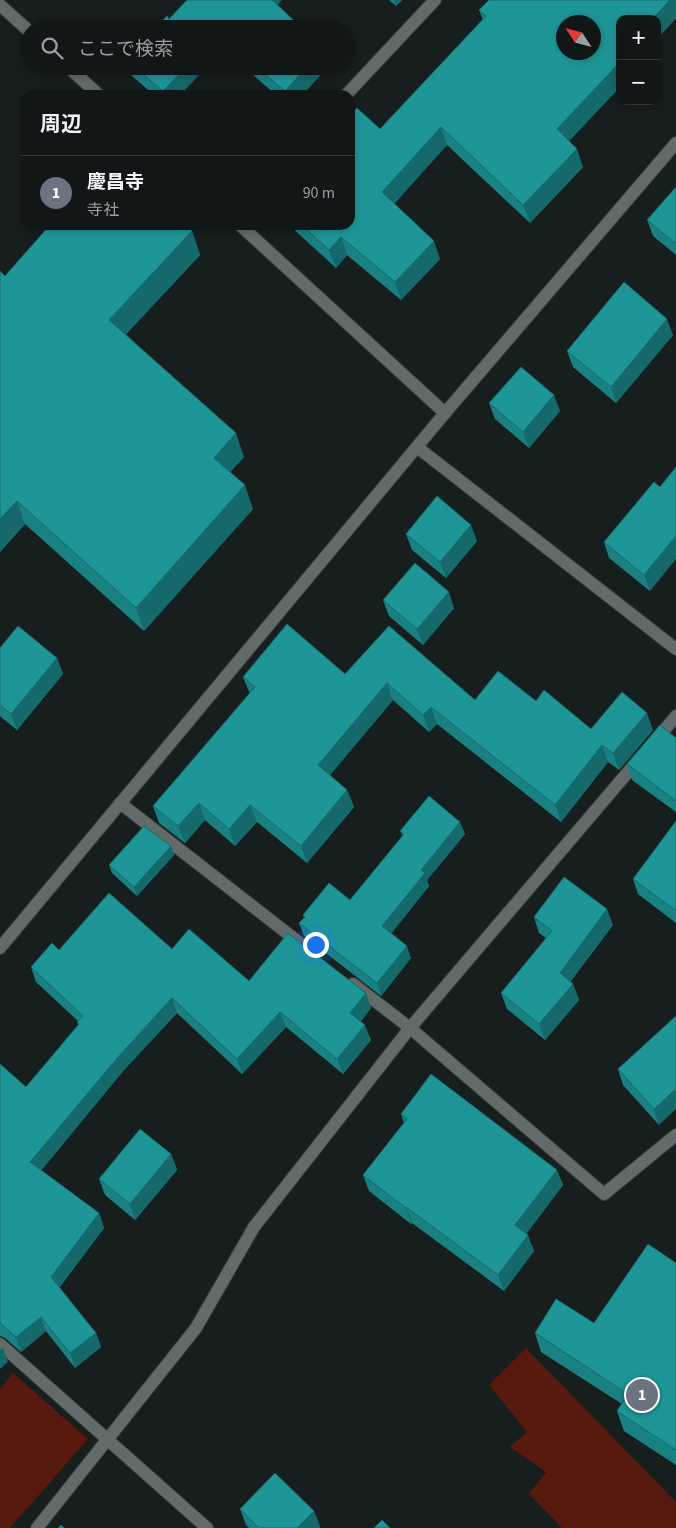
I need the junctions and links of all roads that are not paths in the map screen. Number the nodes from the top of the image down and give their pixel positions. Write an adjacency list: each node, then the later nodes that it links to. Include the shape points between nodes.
1 (435, 0): 6 (street)
2 (0, 4): 3 (street)
3 (20, 23)
4 (77, 75): 5 (street)
5 (93, 90)
6 (351, 90)
7 (676, 143): 9 (street)
8 (245, 230): 9 (street)
9 (445, 412): 10 (street)
10 (417, 446): 11 (street); 13 (street)
11 (676, 650)
12 (676, 716): 17 (street)
13 (120, 803): 14 (street); 15 (street)
14 (0, 948)
15 (308, 949)
16 (347, 979): 17 (street)
17 (410, 1028): 18 (street, via 604,1194); 20 (street, via 254,1227 196,1328)
18 (676, 1135)
19 (0, 1344): 20 (street)
20 (108, 1440): 21 (street); 22 (street)
21 (37, 1528)
22 (207, 1528)

